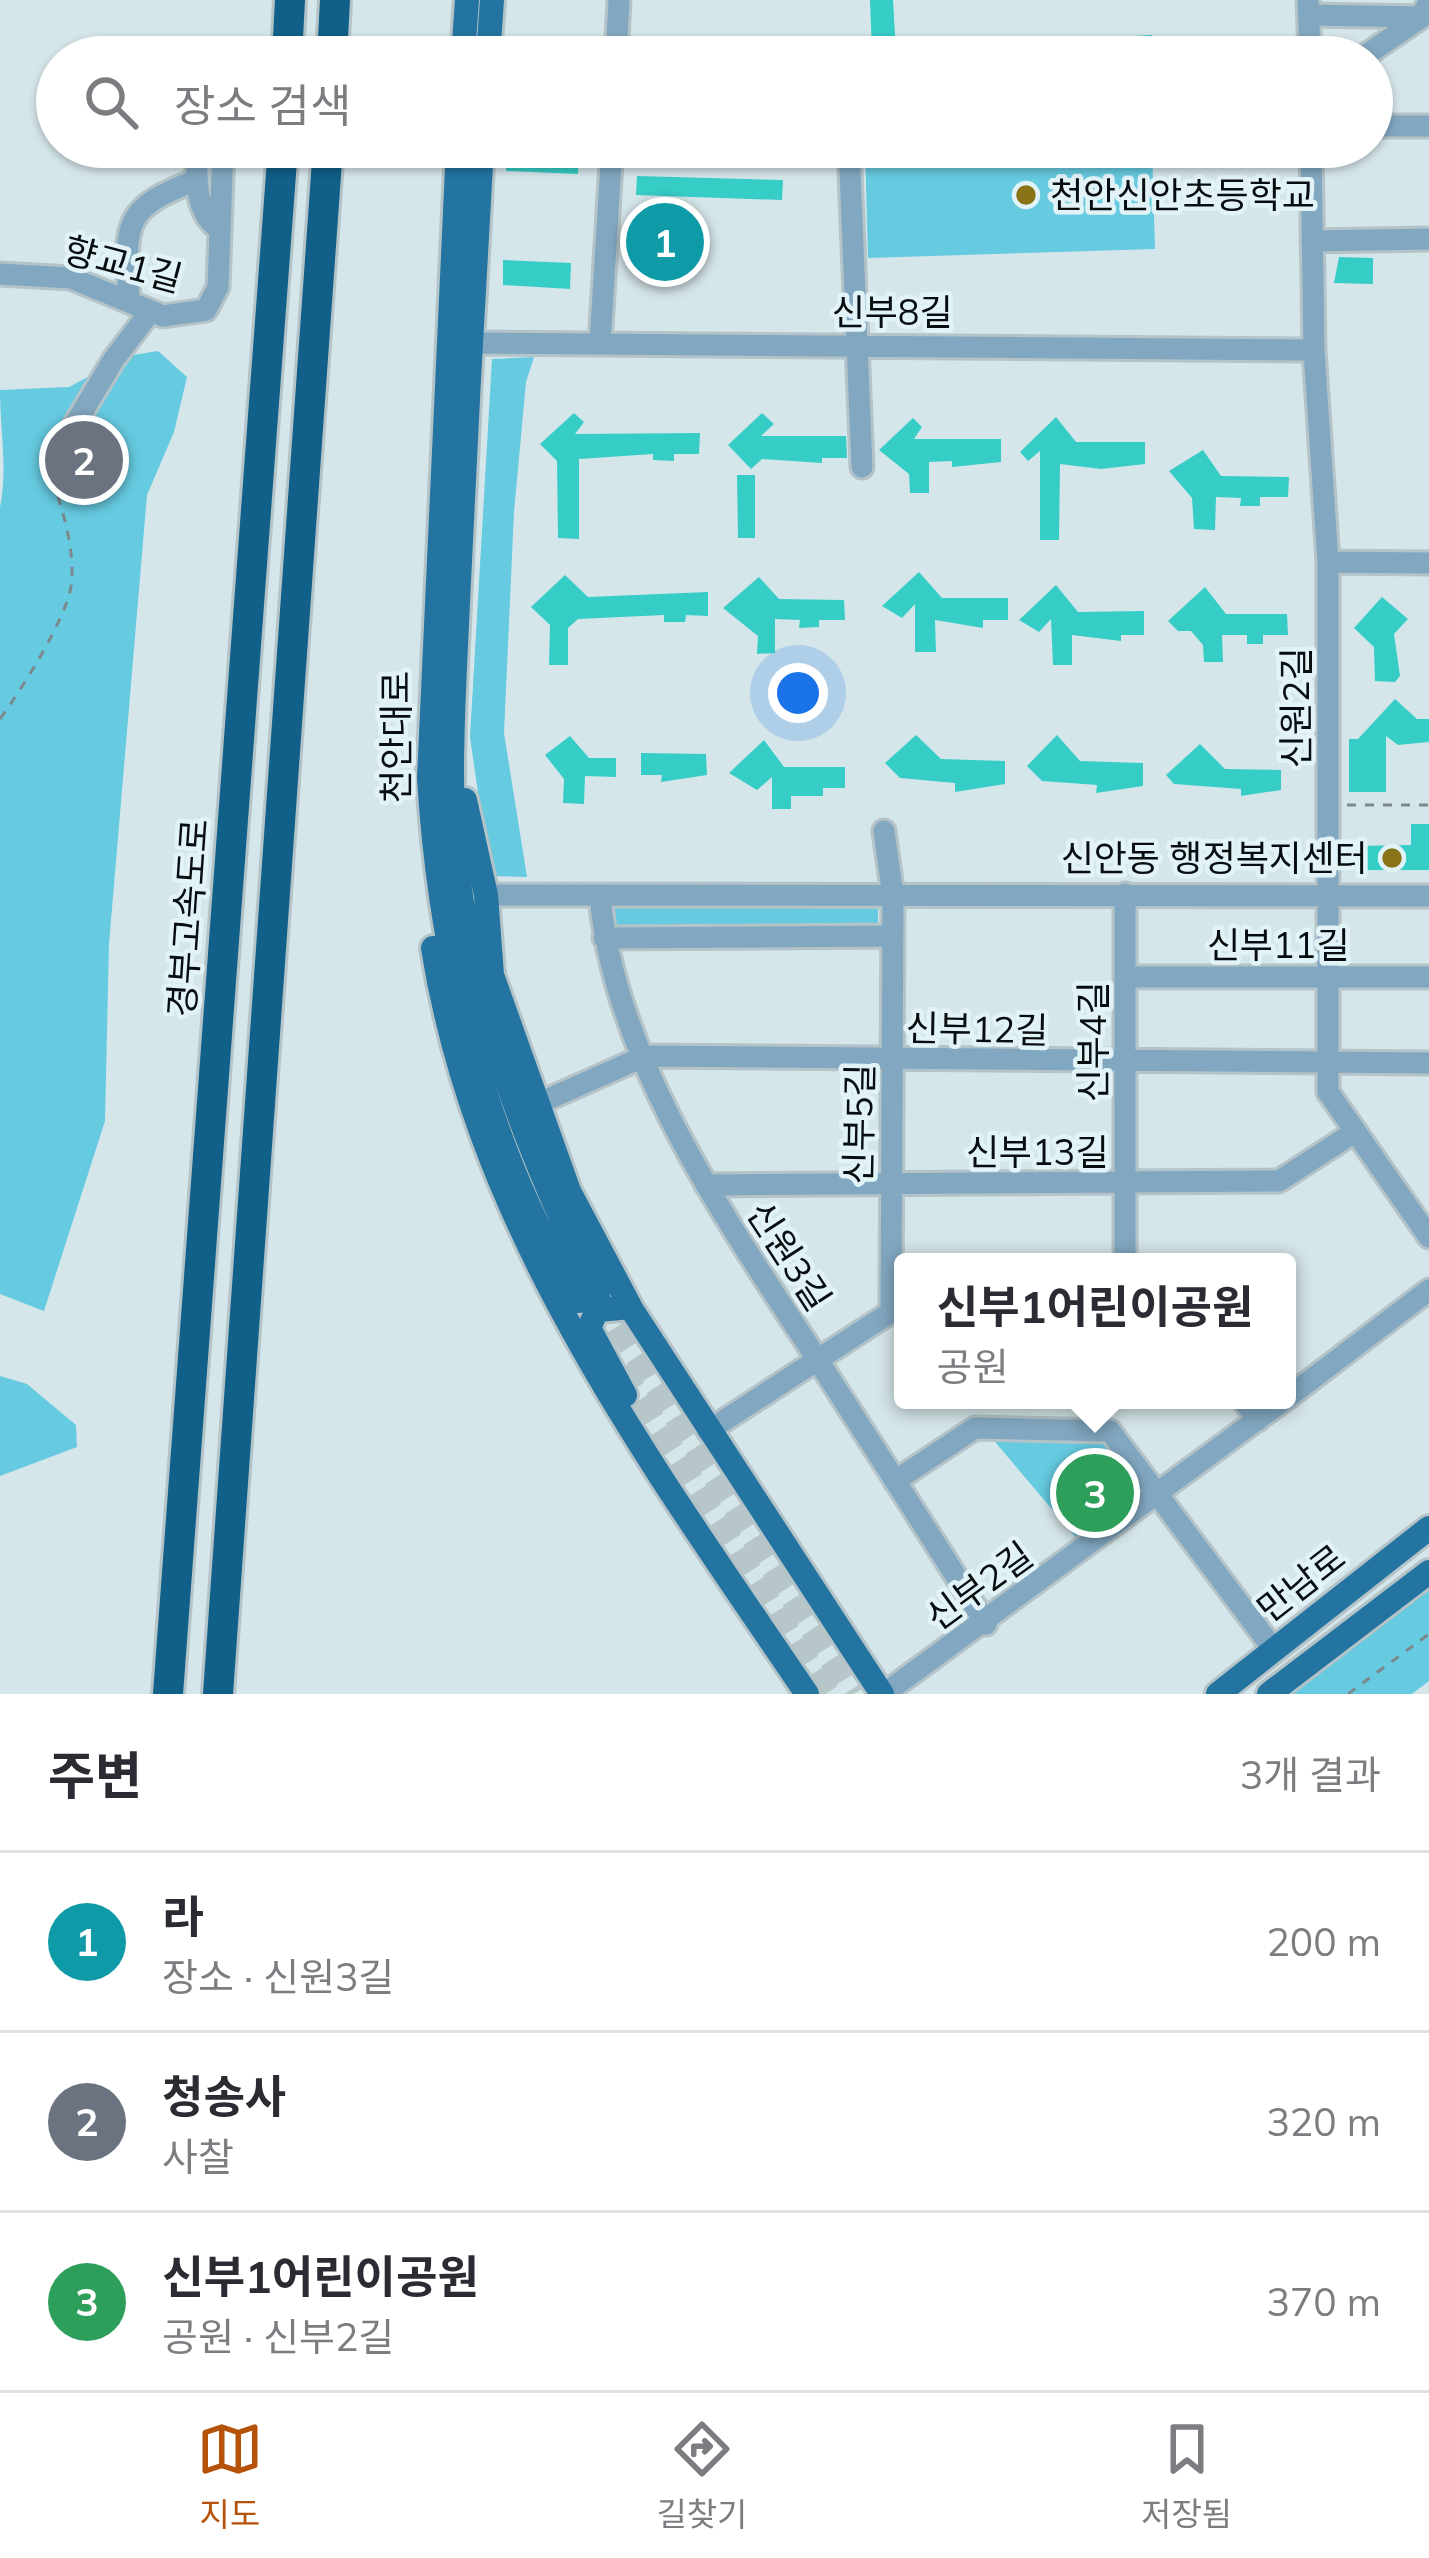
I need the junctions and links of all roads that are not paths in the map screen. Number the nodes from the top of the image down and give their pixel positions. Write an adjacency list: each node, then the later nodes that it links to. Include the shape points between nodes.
1 (290, 0): 8 (highway)
2 (334, 0): 9 (highway)
3 (467, 0): 10 (main road)
4 (492, 0): 11 (main road)
5 (619, 0): 12 (street)
6 (1308, 8): 7 (street)
7 (1426, 12): 13 (street)
8 (288, 36)
9 (333, 36)
10 (464, 36)
11 (489, 36)
12 (617, 36)
13 (1392, 36)
14 (1393, 126): 15 (street)
15 (1429, 126)
16 (197, 168): 25 (street)
17 (223, 168): 26 (street, 향교1길)
18 (281, 168): 83 (highway, 경부고속도로)
19 (327, 168): 84 (highway)
20 (457, 168): 41 (main road, 천안대로)
21 (481, 168): 32 (main road, 천안대로)
22 (611, 168): 33 (street)
23 (849, 168): 34 (street)
24 (1311, 168): 28 (street, 신원2길)
25 (197, 180): 26 (street, via 207,221); 30 (street, via 136,210)
26 (220, 230): 31 (street, 향교1길, via 218,287 206,310 176,318)
27 (1429, 239): 28 (street)
28 (1312, 241): 35 (street, 신원2길)
29 (0, 274): 30 (street, 향교1길, via 71,278)
30 (129, 301): 31 (street, 향교1길)
31 (150, 312): 36 (street)
32 (470, 343): 33 (street, 신부8길); 40 (main road, 천안대로)
33 (600, 343): 34 (street, 신부8길)
34 (853, 345): 35 (street, 신부8길); 37 (street, via 862,370)
35 (1314, 350): 38 (street, 신원2길)
36 (56, 456)
37 (862, 467)
38 (1328, 562): 39 (street); 43 (street, 신원2길)
39 (1429, 563)
40 (453, 726): 41 (main road, 천안대로, via 454,838 480,996 588,1299 512,1164 475,1057 438,881); 44 (main road)
41 (429, 778): 79 (main road, via 430,929 465,1094 578,1345)
42 (884, 831): 47 (street, 신부5길)
43 (1329, 894): 46 (street); 48 (street); 53 (street, 신원2길)
44 (486, 895): 45 (street); 59 (main road, via 492,975)
45 (600, 895): 47 (street); 50 (street, 신원3길)
46 (1125, 895): 47 (street); 51 (street, 신부4길)
47 (893, 896): 49 (street, 신부5길)
48 (1429, 896)
49 (893, 936): 50 (street); 55 (street, 신부5길)
50 (604, 938): 54 (street, 신원3길)
51 (1126, 977): 53 (street, 신부11길); 57 (street, 신부4길)
52 (1429, 977): 53 (street, 신부11길)
53 (1328, 978): 56 (street, 신원2길)
54 (645, 1055): 55 (street, 신부12길); 59 (street, 신부12길); 61 (street, 신원3길)
55 (893, 1061): 57 (street, 신부12길); 63 (street, 신부5길)
56 (1328, 1063): 57 (street, 신부12길); 58 (street, 신부12길); 60 (street, 신원2길, via 1328,1092)
57 (1125, 1064): 62 (street, 신부4길)
58 (1429, 1064)
59 (535, 1105): 69 (main road, via 569,1191)
60 (1353, 1133): 62 (street, 신부13길, via 1279,1181); 64 (street, 신원2길)
61 (706, 1185): 63 (street, 신부13길); 70 (street, 신원3길)
62 (1125, 1185): 63 (street, 신부13길); 66 (street, 신부4길)
63 (891, 1186): 65 (street, 신부5길)
64 (1429, 1237)
65 (894, 1253)
66 (1124, 1253)
67 (1429, 1289): 71 (street, 신부2길)
68 (894, 1314): 70 (street)
69 (638, 1319): 75 (main road); 79 (main road, via 620,1307 602,1308 589,1328)
70 (817, 1360): 75 (street); 76 (street, 신원3길)
71 (1296, 1391)
72 (1250, 1409): 74 (street)
73 (1273, 1409): 74 (street, 신부2길)
74 (1258, 1420): 77 (street, 신부2길)
75 (708, 1431): 86 (main road)
76 (895, 1481): 77 (street, via 975,1428 1110,1431); 81 (street, 신원3길)
77 (1161, 1494): 81 (street, 신부2길); 82 (street)
78 (1429, 1528): 82 (main road, 만남로)
79 (698, 1533): 85 (main road)
80 (1429, 1572): 88 (main road, 만남로)
81 (986, 1624): 86 (street, 신부2길)
82 (1274, 1650): 87 (main road, 만남로)
83 (168, 1694)
84 (220, 1694)
85 (807, 1694)
86 (883, 1694)
87 (1218, 1694)
88 (1269, 1694)

